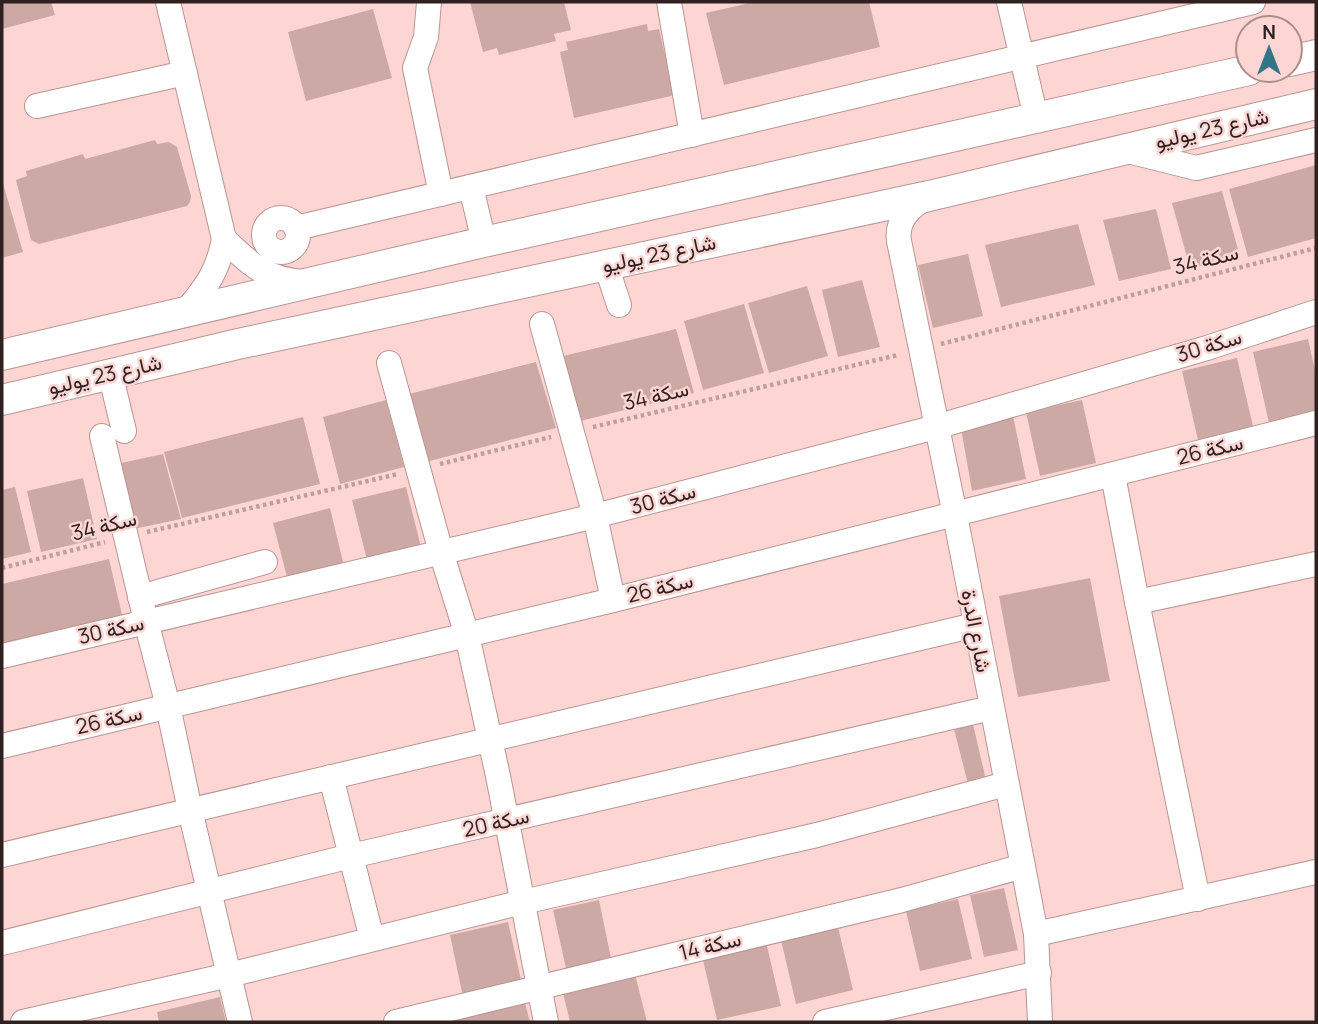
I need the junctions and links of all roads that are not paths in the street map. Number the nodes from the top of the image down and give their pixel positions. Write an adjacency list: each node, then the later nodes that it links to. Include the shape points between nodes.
1 (168, 2): 7 (street)
2 (429, 2): 16 (street, via 426,37 415,68)
3 (669, 2): 12 (street)
4 (1009, 2): 6 (street)
5 (1253, 2): 6 (street)
6 (1022, 58): 11 (street); 12 (street)
7 (185, 73): 10 (street); 20 (street)
8 (1234, 73): 11 (main road, شارع 23 يوليو)
9 (1316, 104): 14 (main road, شارع 23 يوليو)
10 (37, 106)
11 (1037, 118): 22 (main road, شارع 23 يوليو)
12 (692, 135): 15 (street)
13 (1316, 140): 14 (street, via 1196,168)
14 (1124, 150): 17 (main road, شارع 23 يوليو)
15 (471, 187): 16 (street); 22 (street)
16 (441, 194): 19 (street)
17 (929, 196): 18 (main road, شارع 23 يوليو); 21 (street, شارع الدرة, via 903,218)
18 (851, 214): 21 (street, via 881,219); 23 (main road, شارع 23 يوليو)
19 (296, 228)
20 (225, 239): 24 (street, via 272,278); 26 (street, via 218,267)
21 (899, 241): 34 (street, شارع الدرة)
22 (484, 242): 24 (main road, شارع 23 يوليو)
23 (607, 265): 25 (street); 31 (main road, شارع 23 يوليو)
24 (308, 283): 26 (main road, شارع 23 يوليو)
25 (619, 304)
26 (186, 311): 29 (main road, شارع 23 يوليو)
27 (1316, 312): 34 (street, سكة 30)
28 (542, 324): 37 (street)
29 (2, 355)
30 (389, 363): 38 (street)
31 (110, 373): 32 (main road, شارع 23 يوليو); 41 (street, via 125,537)
32 (2, 400)
33 (1316, 424): 35 (street, سكة 26)
34 (936, 427): 36 (street, شارع الدرة); 37 (street, سكة 30)
35 (1113, 475): 36 (street, سكة 26); 43 (street)
36 (955, 514): 42 (street, سكة 26); 45 (street, شارع الدرة)
37 (595, 516): 38 (street, سكة 30); 42 (street)
38 (441, 552): 44 (street, سكة 30); 46 (street)
39 (265, 562): 41 (street)
40 (1316, 564): 43 (street)
41 (140, 597): 44 (street)
42 (614, 600): 46 (street, سكة 26)
43 (1137, 602): 61 (street)
44 (146, 621): 47 (street, سكة 30); 48 (street)
45 (975, 625): 49 (street, شارع الدرة); 50 (street)
46 (467, 635): 48 (street, سكة 26); 50 (street)
47 (2, 656)
48 (168, 706): 51 (street, سكة 26); 54 (street)
49 (991, 708): 53 (street, شارع الدرة); 55 (street, سكة 20)
50 (489, 740): 52 (street); 55 (street)
51 (2, 746)
52 (331, 777): 54 (street); 57 (street)
53 (1006, 784): 58 (street, شارع الدرة); 62 (street, via 817,835)
54 (190, 810): 56 (street); 60 (street)
55 (507, 820): 57 (street, سكة 20); 62 (street)
56 (2, 855)
57 (351, 856): 60 (street, سكة 20); 64 (street)
58 (1023, 866): 63 (street, شارع الدرة); 68 (street, سكة 14)
59 (1316, 872): 61 (street)
60 (209, 891): 65 (street, سكة 20); 67 (street)
61 (1198, 899): 63 (street)
62 (523, 902): 64 (street); 68 (street)
63 (1036, 934): 66 (street, شارع الدرة)
64 (372, 939): 67 (street)
65 (2, 943)
66 (1039, 973): 73 (street); 74 (street, شارع الدرة)
67 (229, 975): 69 (street); 70 (street)
68 (540, 988): 71 (street, سكة 14); 72 (street)
69 (23, 1022)
70 (240, 1022)
71 (396, 1022)
72 (545, 1022)
73 (825, 1022)
74 (1040, 1022)

